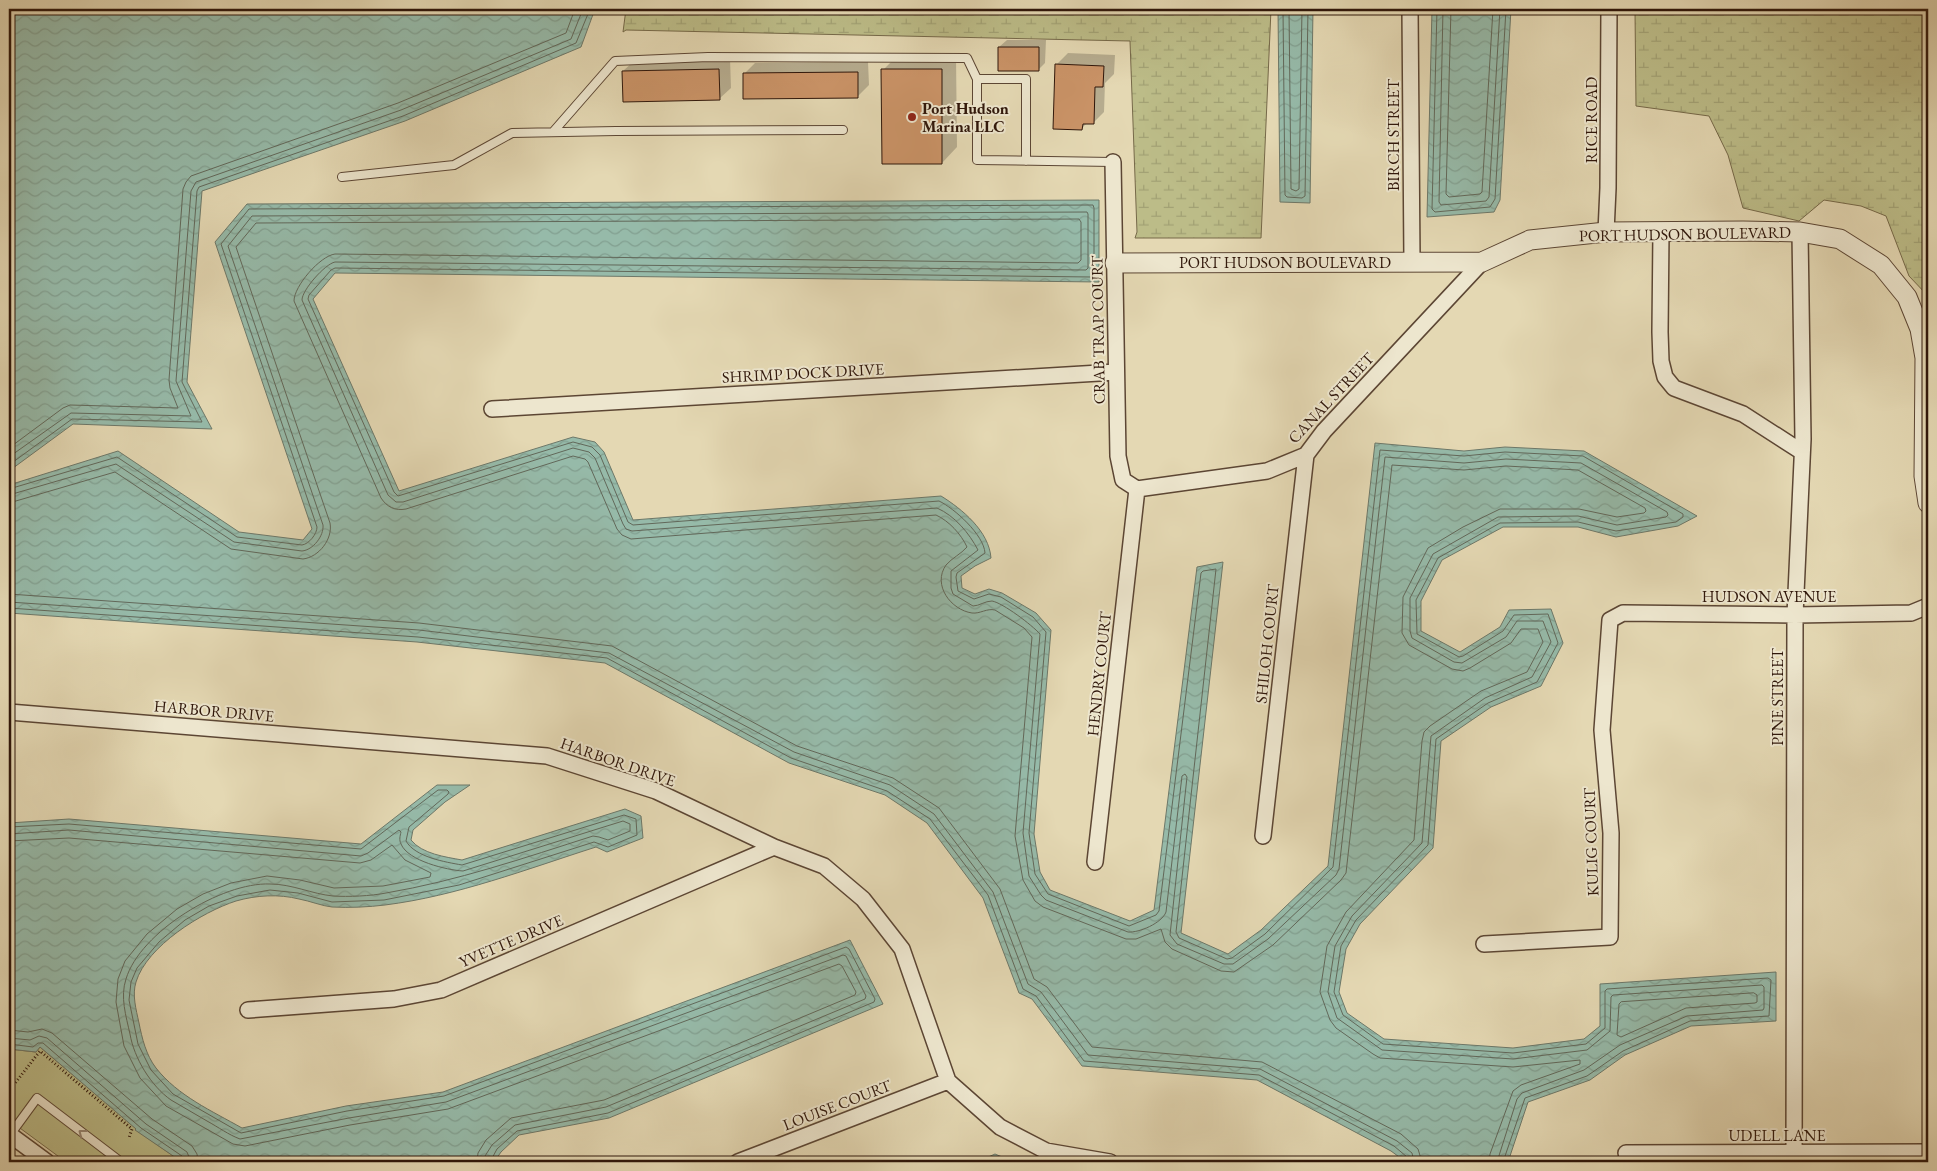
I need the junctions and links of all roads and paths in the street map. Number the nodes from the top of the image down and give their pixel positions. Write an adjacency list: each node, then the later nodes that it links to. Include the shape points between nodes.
1 (1410, 9): 12 (street, BIRCH STREET)
2 (1609, 9): 9 (street, RICE ROAD)
3 (977, 80): 5 (lane, via 967,58 708,57 615,61); 6 (lane, via 977,160); 6 (lane, via 1026,79)
4 (843, 130): 5 (lane)
5 (554, 132): 8 (lane, via 512,133 454,165)
6 (1026, 161): 7 (lane)
7 (1113, 162): 14 (street, CRAB TRAP COURT)
8 (342, 177)
9 (1606, 232): 10 (street, PORT HUDSON BOULEVARD); 13 (street, PORT HUDSON BOULEVARD, via 1530,240)
10 (1660, 232): 11 (street, PORT HUDSON BOULEVARD); 17 (street, via 1660,361 1665,377 1674,388 1743,414)
11 (1800, 232): 17 (street, PINE STREET); 20 (street, PORT HUDSON BOULEVARD, via 1840,239 1881,265 1907,297 1920,329 1925,358 1924,476)
12 (1412, 261): 13 (street, PORT HUDSON BOULEVARD); 14 (street, PORT HUDSON BOULEVARD)
13 (1482, 262): 18 (street, CANAL STREET, via 1324,431)
14 (1115, 263): 15 (street, CRAB TRAP COURT)
15 (1116, 372): 16 (street, SHRIMP DOCK DRIVE); 19 (street, CRAB TRAP COURT, via 1118,456 1123,480)
16 (492, 409)
17 (1802, 452): 22 (street, PINE STREET)
18 (1306, 455): 19 (street, CANAL STREET, via 1267,471); 25 (street, SHILOH COURT)
19 (1137, 489): 27 (street, HENDRY COURT)
20 (1928, 502)
21 (1928, 606): 22 (street, HUDSON AVENUE, via 1911,613)
22 (1795, 615): 23 (street, HUDSON AVENUE, via 1623,613); 36 (street, PINE STREET)
23 (1610, 620): 28 (street, KULIG COURT, via 1602,730 1611,833 1610,937)
24 (9, 712): 26 (street, HARBOR DRIVE, via 547,756 656,791)
25 (1263, 836)
26 (774, 847): 29 (street, YVETTE DRIVE, via 441,990 394,999); 30 (street, HARBOR DRIVE, via 824,866 863,899 902,949)
27 (1095, 862)
28 (1484, 944)
29 (248, 1010)
30 (948, 1081): 39 (street, LOUISE COURT); 40 (street, HARBOR DRIVE, via 1000,1127 1046,1151)
31 (9, 1091): 33 (path, via 40,1050 132,1129)
32 (9, 1134): 37 (street); 38 (lane, one-way to 32, via 37,1098)
33 (129, 1138)
34 (1928, 1152): 36 (street, UDELL LANE)
35 (1626, 1153): 36 (street, UDELL LANE)
36 (1794, 1157)
37 (47, 1162)
38 (121, 1162)
39 (738, 1162)
40 (1110, 1162)

